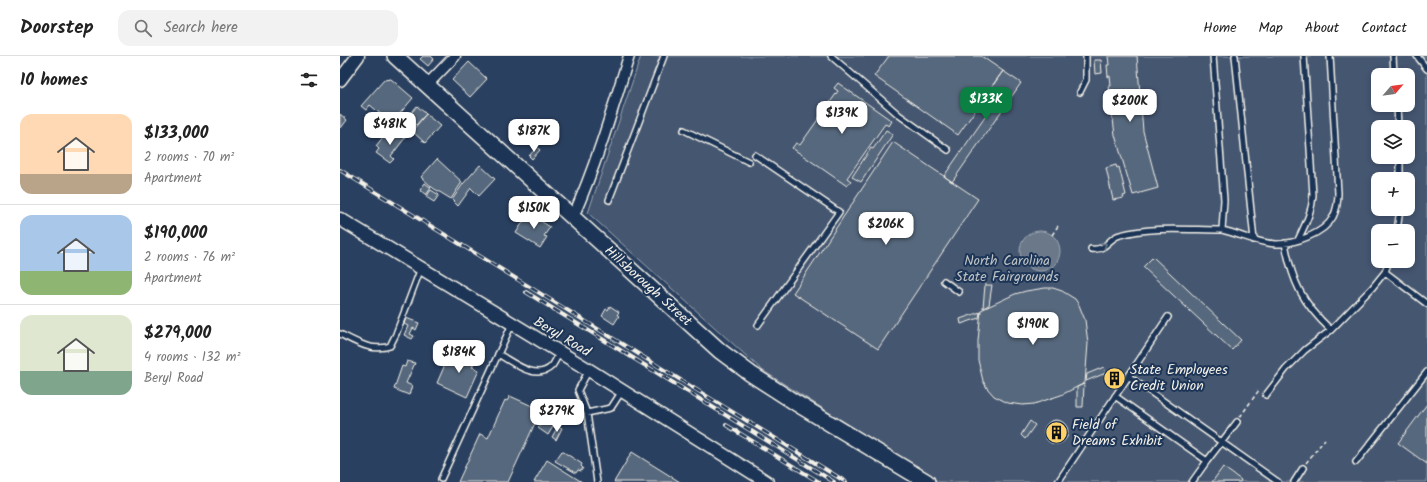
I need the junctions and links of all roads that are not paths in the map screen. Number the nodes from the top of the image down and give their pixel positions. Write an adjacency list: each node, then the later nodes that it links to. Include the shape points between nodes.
1 (358, 56): 16 (street)
2 (395, 56): 17 (main road, Hillsborough Street)
3 (455, 56): 17 (street)
4 (629, 56): 24 (street, via 604,138)
5 (664, 56): 23 (lane)
6 (831, 56): 20 (lane, via 899,115)
7 (1086, 56): 18 (lane, via 1086,80)
8 (1213, 56): 26 (lane, via 1224,200)
9 (1235, 56): 27 (lane)
10 (1304, 56): 28 (lane, via 1313,195 1312,207)
11 (1330, 56): 28 (lane, via 1337,207 1333,218 1325,227)
12 (1393, 56): 14 (lane)
13 (1417, 56): 15 (lane)
14 (1394, 68)
15 (1427, 69)
16 (340, 80)
17 (428, 85): 24 (main road, Hillsborough Street)
18 (1080, 92)
19 (684, 130): 22 (lane)
20 (948, 150)
21 (755, 155): 39 (lane, via 839,212)
22 (749, 162)
23 (609, 200)
24 (573, 217): 59 (main road, Hillsborough Street, via 720,351 796,403)
25 (340, 219): 31 (street, Beryl Road)
26 (1222, 230): 27 (lane); 30 (lane, one-way to 26, via 1096,250 1105,246 1114,236 1140,231)
27 (1254, 240): 29 (lane)
28 (1298, 240): 29 (lane)
29 (1285, 243): 40 (lane, via 1298,288 1310,308)
30 (1091, 249)
31 (421, 268): 38 (street, Beryl Road); 41 (lane, via 390,346 365,346)
32 (1386, 268): 33 (lane)
33 (1385, 272): 36 (lane); 40 (lane)
34 (944, 282): 35 (lane)
35 (959, 292)
36 (1427, 304)
37 (1168, 317): 46 (lane)
38 (512, 324): 42 (street, Beryl Road); 43 (lane)
39 (758, 325)
40 (1330, 330): 48 (lane, via 1286,369)
41 (340, 334)
42 (560, 352): 43 (lane, via 551,367 539,373 529,371); 44 (street, Beryl Road)
43 (498, 354): 56 (lane)
44 (589, 370): 47 (street, Beryl Road); 50 (lane, via 578,390)
45 (1427, 372): 54 (lane)
46 (1128, 376): 49 (lane); 52 (lane)
47 (622, 391): 50 (lane, via 611,408); 58 (street, Beryl Road)
48 (1266, 395)
49 (1115, 396): 53 (lane); 60 (lane)
50 (587, 414): 57 (lane)
51 (1237, 422): 52 (lane)
52 (1222, 442): 53 (lane); 62 (lane)
53 (1207, 461): 61 (lane)
54 (1356, 462)
55 (1303, 468): 63 (lane)
56 (441, 479)
57 (597, 482)
58 (767, 482)
59 (927, 482)
60 (1058, 482)
61 (1192, 482)
62 (1278, 482)
63 (1294, 482)

